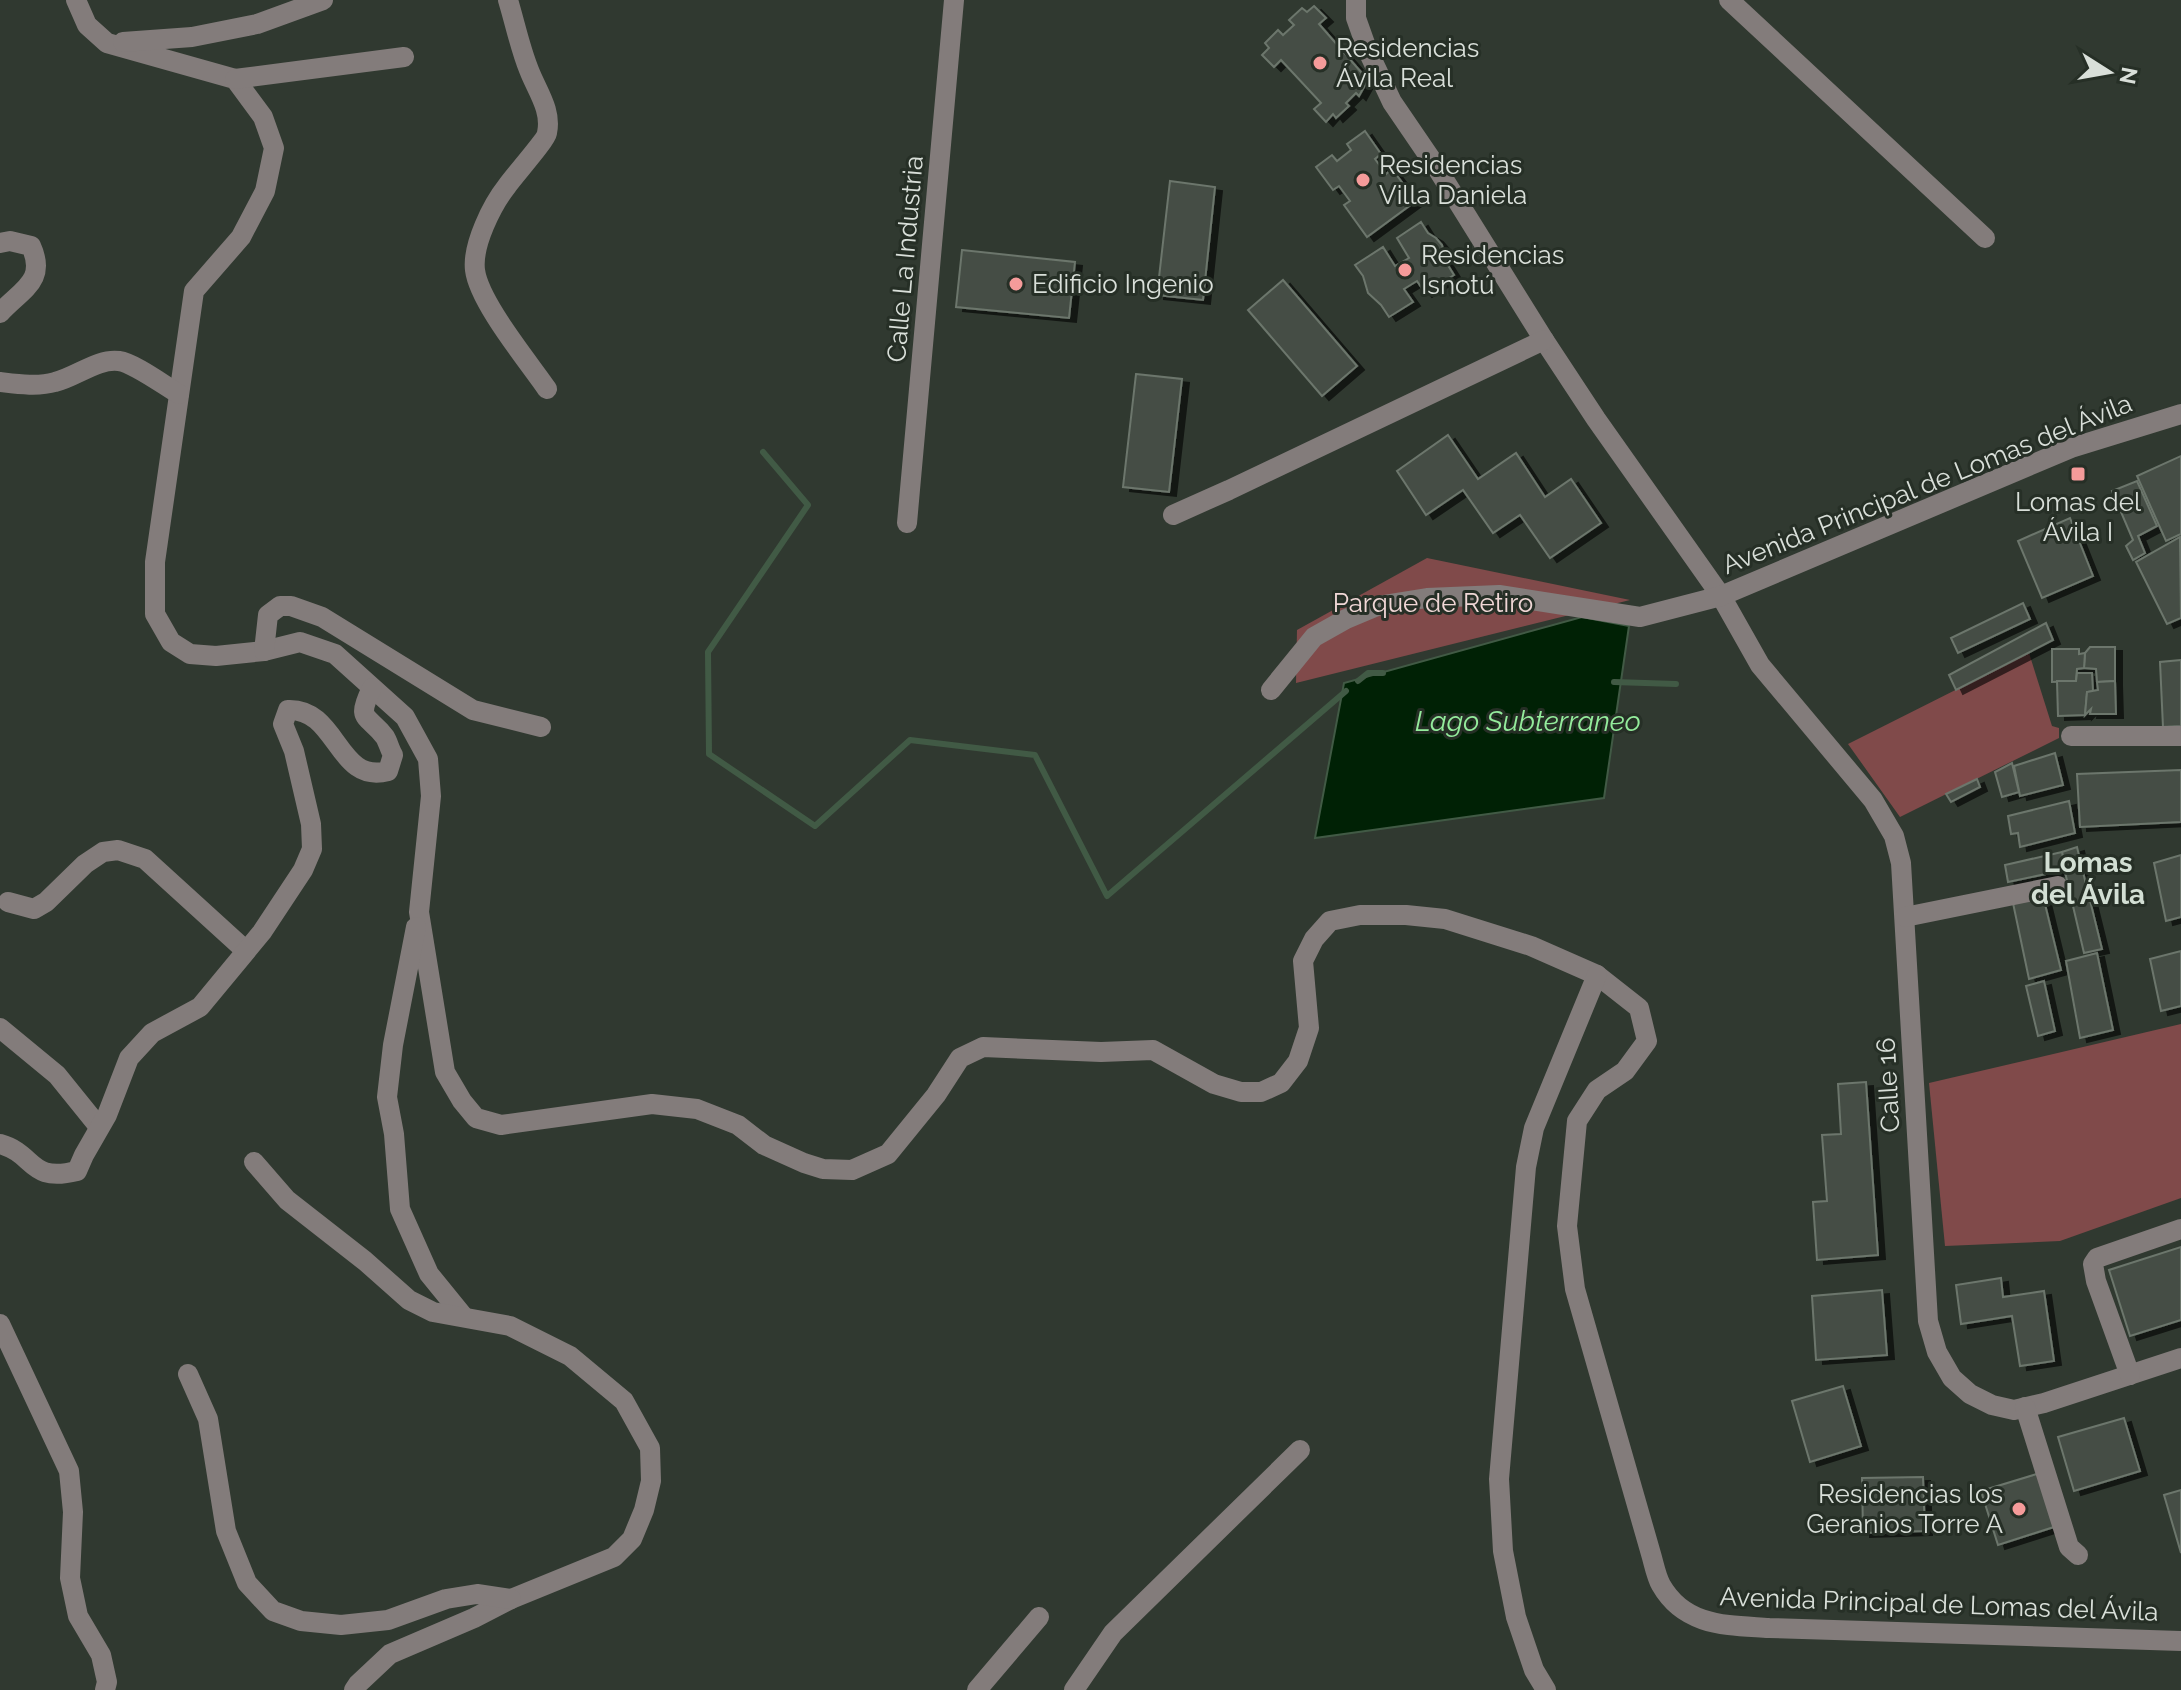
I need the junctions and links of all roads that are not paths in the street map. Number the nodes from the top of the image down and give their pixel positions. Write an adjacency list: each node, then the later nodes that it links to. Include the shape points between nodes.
1 (76, 0): 7 (street, via 87,25)
2 (323, 0): 7 (street, via 244,27)
3 (508, 0): 15 (street, via 549,117 547,137 501,193 474,266 487,302)
4 (954, 0): 19 (street, Calle La Industria)
5 (1356, 0): 13 (street, Avenida Principal de Lomas del Ávila, via 1356,18 1392,102)
6 (1729, 0): 10 (street)
7 (107, 43): 9 (street)
8 (404, 57): 9 (street)
9 (235, 79): 16 (street, via 263,117 274,148 265,191 241,237 194,291)
10 (1985, 238)
11 (0, 243): 12 (street, via 31,246 38,261 34,280)
12 (0, 313)
13 (1544, 340): 18 (street); 20 (street, Avenida Principal de Lomas del Ávila)
14 (0, 382): 16 (street, via 54,383 116,360)
15 (547, 389)
16 (179, 394): 21 (street, via 155,562 155,614 171,642 190,654)
17 (2181, 414): 20 (street, Avenida Principal de Lomas del Ávila, via 2071,448)
18 (1173, 515)
19 (907, 523)
20 (1721, 596): 23 (street, via 1640,617 1499,595 1377,606 1314,637); 30 (street, Calle 16, via 1760,665 1873,800 1894,836)
21 (264, 651): 22 (street, via 300,642 335,654); 24 (street, via 268,615 280,606 291,606 322,617 473,710)
22 (372, 688): 29 (street, via 405,717 428,759 431,796); 31 (street, via 364,705 366,719 385,737 393,755 388,771 377,774 347,759 325,726 300,710 288,710 283,724 311,824 312,849 262,932)
23 (1271, 690)
24 (541, 727)
25 (2071, 736): 26 (street)
26 (2181, 736)
27 (2058, 886): 30 (street)
28 (8, 902): 31 (street, via 34,909 85,864 103,852 118,850 145,859)
29 (419, 912): 32 (street, via 445,1072 476,1118 501,1125 652,1104 697,1109 823,1169 852,1170 888,1154 960,1058 983,1047 1153,1050 1214,1084 1241,1092 1261,1092 1281,1083 1298,1061 1309,1028 1303,961 1330,921 1360,915 1445,919 1531,946); 38 (street, via 387,1097 400,1209 429,1274)
30 (1905, 917): 43 (street, Calle 16, via 1928,1321 1937,1352 1952,1378 1970,1394 1992,1405)
31 (245, 950): 34 (street, via 200,1007 152,1033 129,1058)
32 (1597, 975): 48 (street, Avenida Principal de Lomas del Ávila, via 1639,1008 1647,1041 1625,1071 1597,1090 1577,1121 1567,1226 1575,1289 1660,1584 1678,1606 1699,1619 1769,1628); 53 (street, via 1534,1128 1526,1167 1499,1479 1503,1551 1516,1617)
33 (0, 1028): 34 (street, via 57,1075)
34 (99, 1127): 35 (street, via 77,1171 63,1175 40,1172)
35 (0, 1144)
36 (254, 1162): 38 (street, via 287,1200 409,1300 433,1312)
37 (2181, 1229): 42 (street, via 2097,1258 2093,1264)
38 (464, 1317): 46 (street, via 510,1326 570,1356 624,1401 650,1448 651,1481 632,1539 614,1557)
39 (0, 1324): 49 (street, via 69,1471 70,1578 78,1616 101,1655)
40 (2181, 1358): 42 (street, Calle 16)
41 (188, 1374): 46 (street, via 208,1419 226,1531 247,1583 273,1611 301,1621 341,1625 388,1620 477,1594)
42 (2130, 1375): 43 (street, Calle 16)
43 (2025, 1407): 45 (street, via 2069,1547)
44 (1300, 1450): 52 (street, via 1113,1633)
45 (2078, 1555)
46 (511, 1599): 50 (street, via 390,1654)
47 (1039, 1617): 51 (street)
48 (2181, 1641)
49 (105, 1690)
50 (354, 1690)
51 (977, 1690)
52 (1074, 1690)
53 (1546, 1690)

